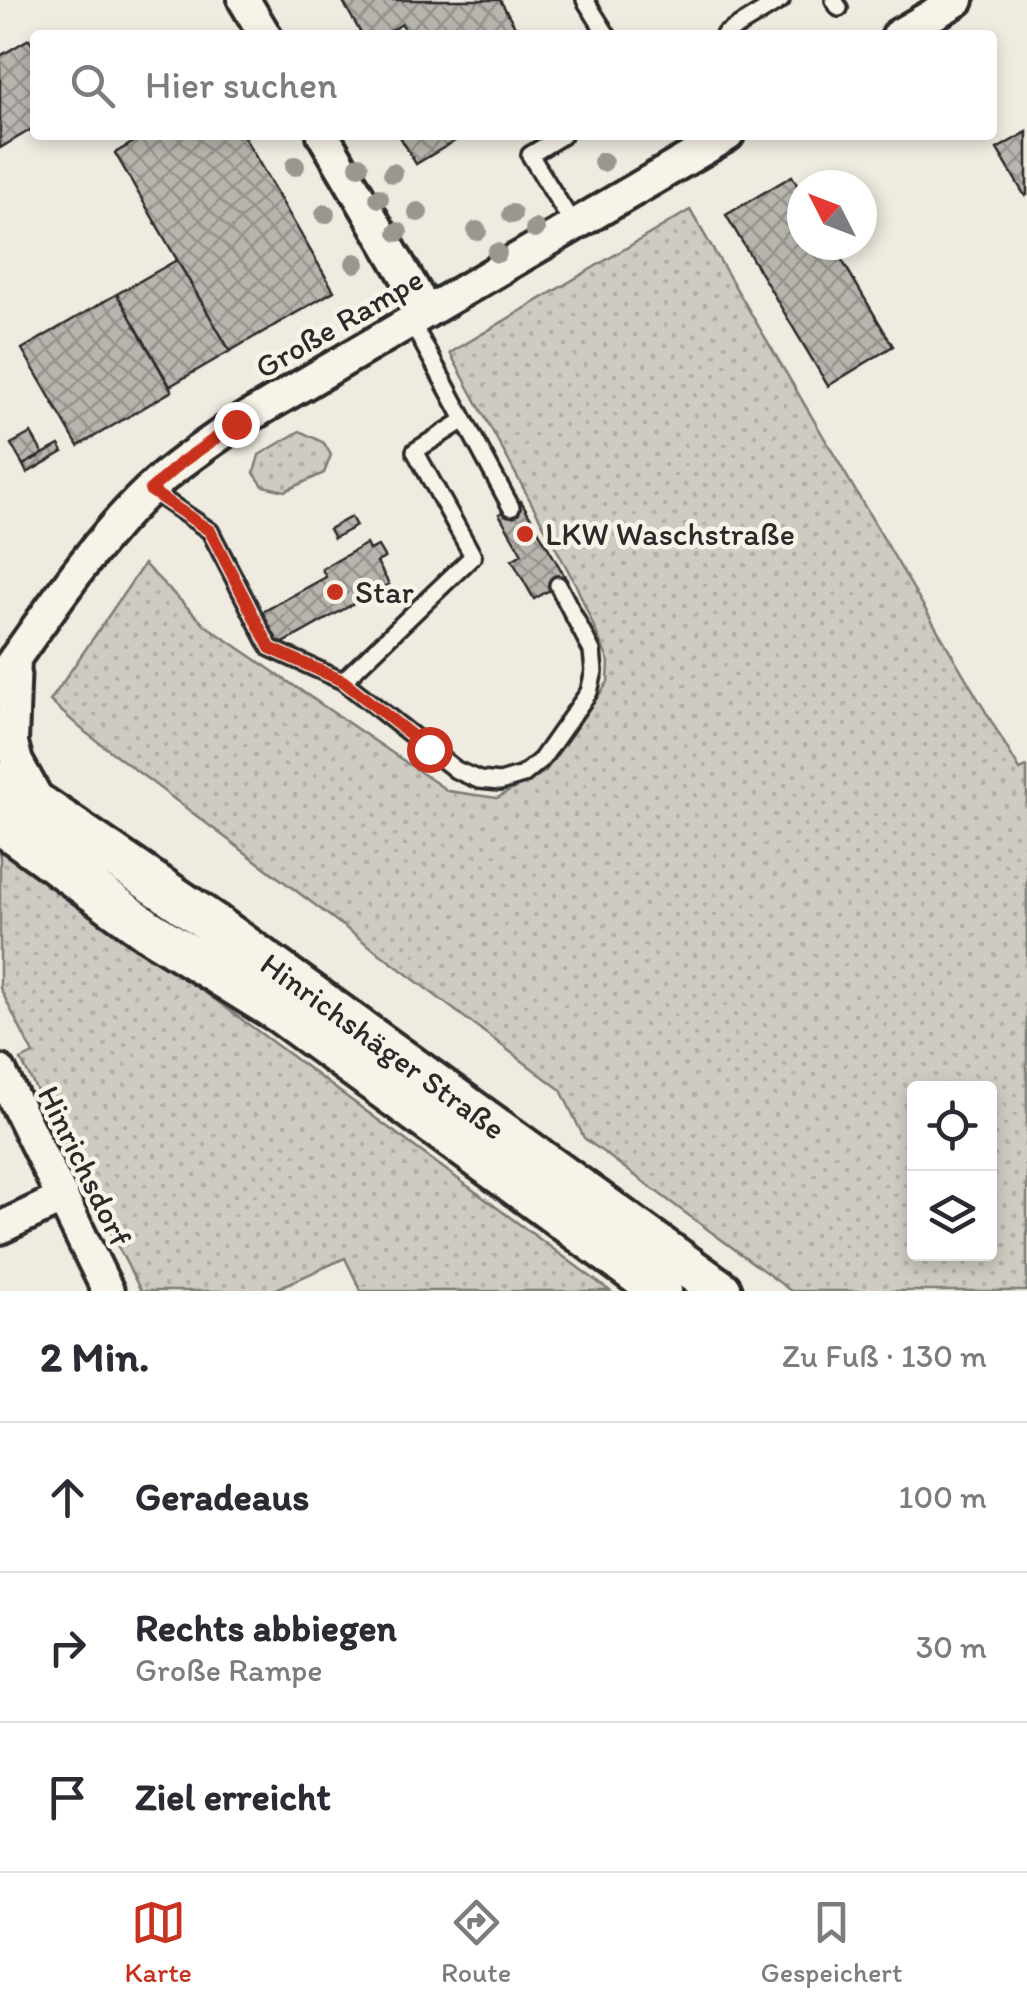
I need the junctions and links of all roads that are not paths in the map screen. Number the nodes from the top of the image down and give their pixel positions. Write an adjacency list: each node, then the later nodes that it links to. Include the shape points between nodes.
1 (244, 0): 5 (street)
2 (584, 0): 6 (lane)
3 (781, 0): 7 (lane)
4 (958, 0): 8 (street)
5 (262, 30)
6 (604, 30)
7 (732, 30)
8 (907, 30)
9 (326, 140): 13 (street)
10 (555, 140): 12 (lane, via 530,156)
11 (720, 140): 12 (street, Große Rampe)
12 (574, 226): 13 (street, Große Rampe)
13 (419, 317): 14 (lane); 15 (street, Große Rampe, via 236,424)
14 (464, 420): 16 (lane); 19 (lane, via 415,451 473,556)
15 (150, 490): 18 (street, Große Rampe, via 98,546); 19 (lane, via 210,531 270,648)
16 (511, 507)
17 (558, 585): 19 (lane, via 592,651 594,671 589,692 541,760 522,775 500,782 456,770)
18 (8, 669): 21 (street, Hinrichshäger Straße, via 12,743)
19 (343, 681)
20 (0, 782): 21 (main road, Hinrichshäger Straße)
21 (42, 807): 28 (main road, Hinrichshäger Straße, via 242,943)
22 (2, 828): 27 (main road, Hinrichshäger Straße, via 281,1014)
23 (0, 1072): 24 (street, Hinrichsdorf)
24 (63, 1198): 25 (street); 26 (street, Hinrichsdorf)
25 (0, 1228)
26 (108, 1291)
27 (662, 1291)
28 (721, 1291)

